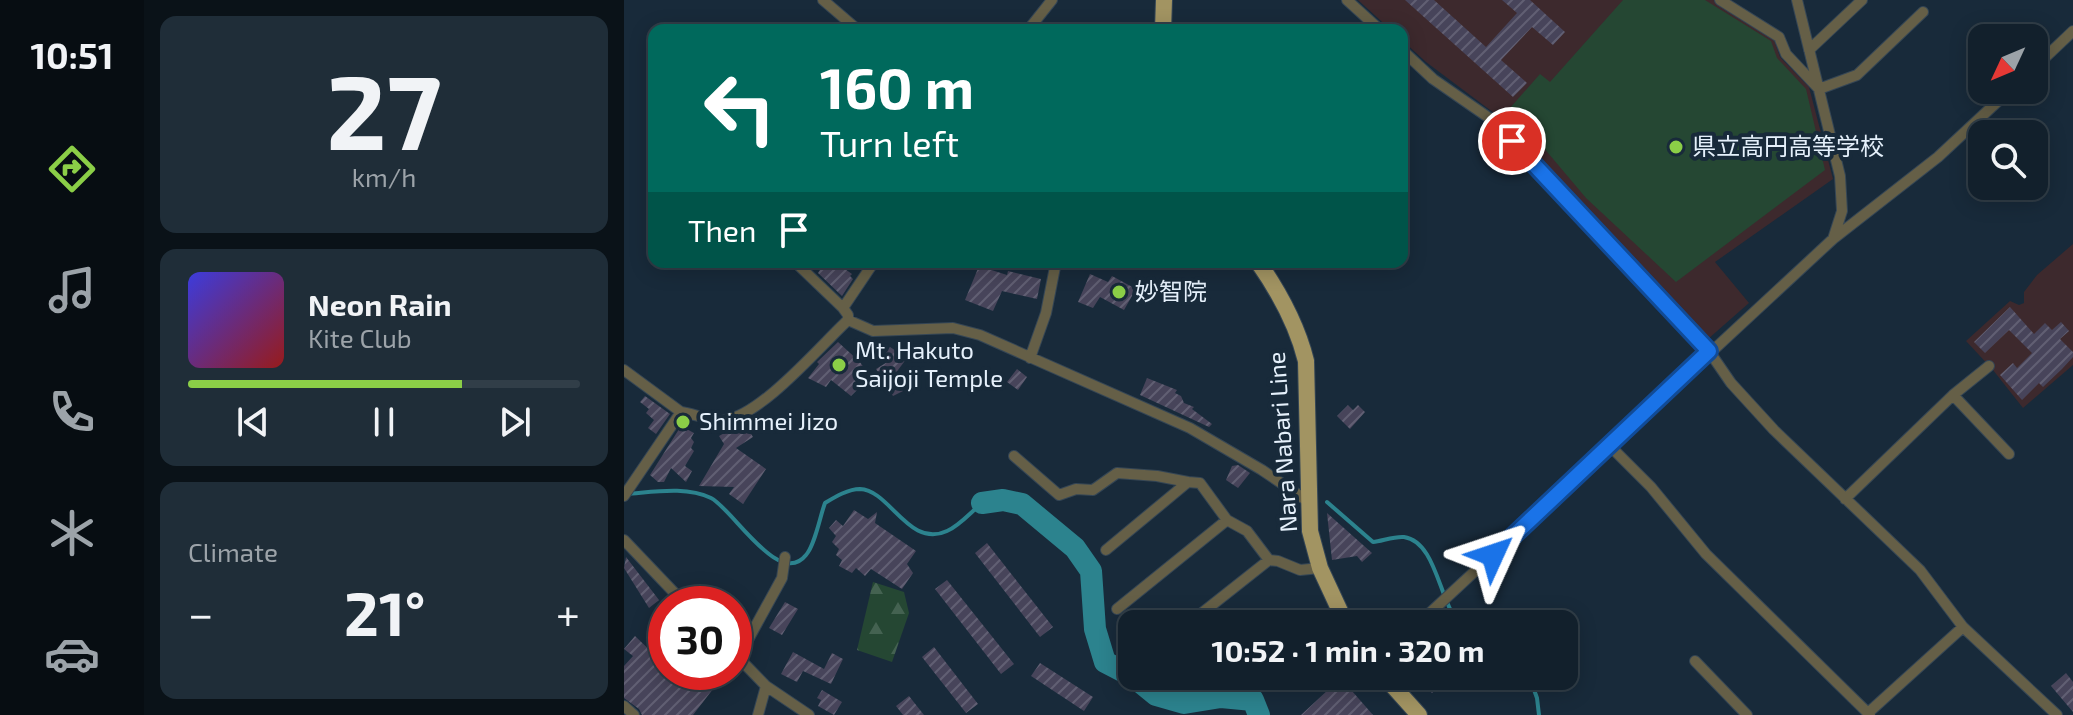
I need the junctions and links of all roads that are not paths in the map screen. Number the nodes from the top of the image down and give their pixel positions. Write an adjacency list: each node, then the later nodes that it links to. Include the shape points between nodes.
1 (823, 0): 9 (street)
2 (1052, 0): 10 (street)
3 (1164, 0): 11 (main road)
4 (1347, 0): 12 (street)
5 (1720, 0): 17 (street, via 1779,37 1786,54)
6 (1797, 0): 14 (street)
7 (1862, 0): 14 (street)
8 (1923, 12): 17 (street, via 1857,75)
9 (851, 24)
10 (1038, 24)
11 (1163, 24)
12 (1373, 24)
13 (2073, 31): 15 (street)
14 (1809, 50): 17 (street)
15 (2048, 55)
16 (1408, 56): 26 (street, via 1495,122)
17 (1819, 89): 19 (street, via 1840,176 1842,211)
18 (1995, 104): 19 (street, via 1938,157)
19 (1833, 239): 26 (street)
20 (801, 268): 24 (street)
21 (870, 268): 24 (street)
22 (1055, 268): 27 (street)
23 (1262, 268): 38 (main road, Nara Nabari Line, via 1280,296 1306,361)
24 (843, 308): 25 (street)
25 (848, 320): 27 (street, via 873,331 953,328); 31 (street, via 754,407 725,420)
26 (1709, 351): 32 (street); 37 (street, via 1774,430)
27 (1030, 358): 38 (street, via 1190,428)
28 (1989, 366): 30 (street)
29 (624, 370): 31 (street)
30 (1953, 395): 33 (street); 37 (street)
31 (681, 412): 36 (street)
32 (1610, 446): 49 (street); 57 (street, via 1706,554)
33 (2009, 454)
34 (1014, 456): 35 (street, via 1059,495 1093,490 1117,473)
35 (1188, 482): 39 (street, via 1200,483); 41 (street)
36 (626, 492)
37 (1845, 499): 50 (street, via 1920,570)
38 (1309, 502): 44 (main road, Nara Nabari Line)
39 (1227, 520): 43 (street, via 1247,531); 46 (street)
40 (624, 540): 45 (street)
41 (1106, 550)
42 (785, 557): 51 (street, via 782,578)
43 (1269, 560): 44 (street, via 1300,570); 47 (street)
44 (1320, 568): 48 (main road, Nara Nabari Line)
45 (668, 586)
46 (1117, 609)
47 (1206, 610)
48 (1340, 610)
49 (1432, 610)
50 (1963, 627): 57 (street); 63 (street)
51 (752, 629)
52 (1695, 661): 62 (street)
53 (752, 672): 54 (street)
54 (766, 686): 59 (street); 60 (street)
55 (1397, 690): 61 (main road)
56 (624, 706): 58 (street)
57 (1869, 714)
58 (634, 715)
59 (758, 715)
60 (809, 715)
61 (1419, 715)
62 (1747, 715)
63 (2057, 715)

